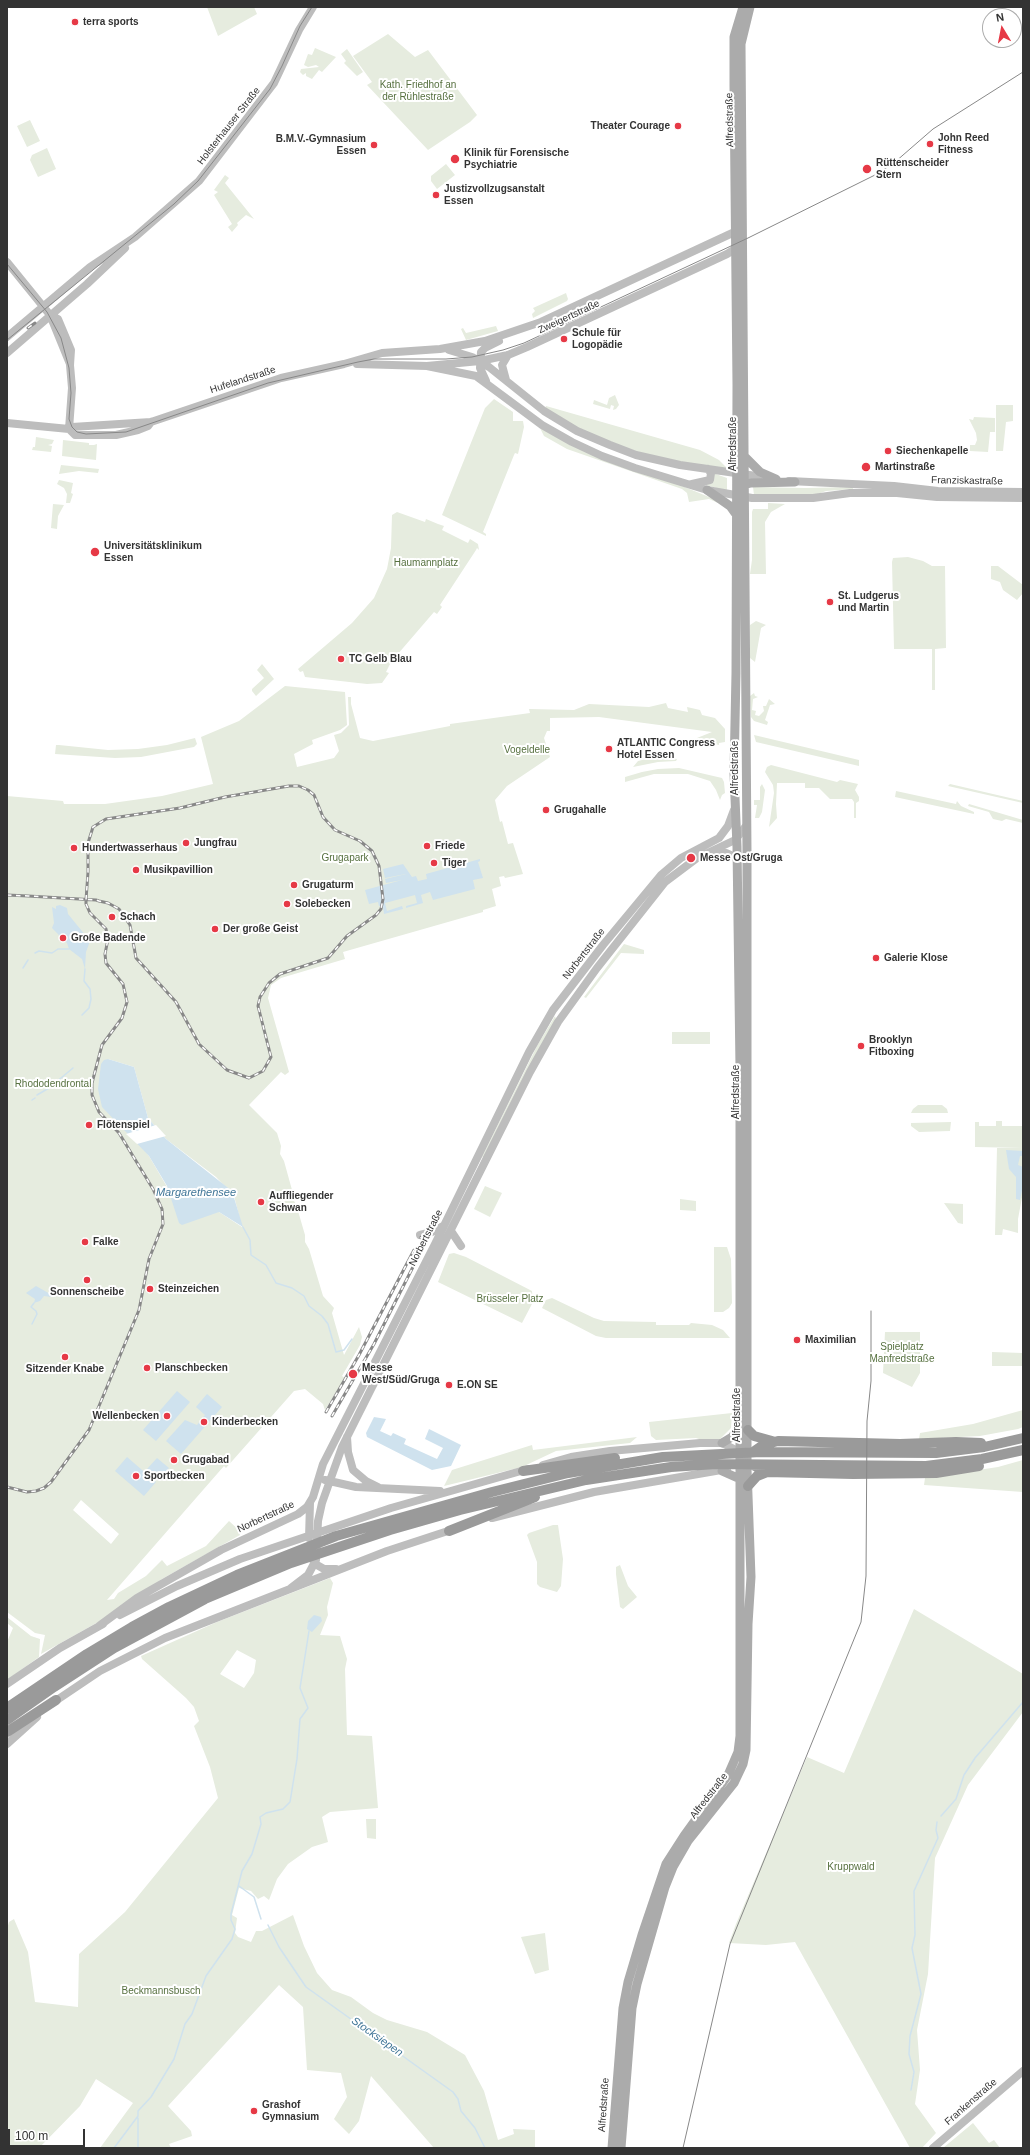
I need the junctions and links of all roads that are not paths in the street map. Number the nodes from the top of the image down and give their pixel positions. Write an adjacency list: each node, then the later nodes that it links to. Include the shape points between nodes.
1 (313, 7): 5 (main road, Holsterhauser Straße, via 299,30 277,79 251,115 199,181)
2 (743, 7): 4 (main road, Alfredstraße, via 734,46)
3 (750, 7): 4 (main road, Alfredstraße, via 741,44)
4 (738, 230): 6 (main road, Alfredstraße); 10 (main road, Zweigertstraße, via 572,308)
5 (136, 237): 8 (main road, Holsterhauser Straße, via 90,267); 9 (main road, Holsterhauser Straße, via 112,262)
6 (738, 247): 15 (main road, Zweigertstraße); 25 (main road, Alfredstraße); 27 (main road, Alfredstraße)
7 (7, 262): 8 (main road)
8 (44, 305): 9 (main road); 11 (main road, Holsterhauser Straße)
9 (50, 315): 14 (main road, Holsterhauser Straße); 24 (main road, via 70,365 72,388)
10 (509, 334): 12 (main road, Zweigertstraße); 16 (main road, via 503,340 482,349)
11 (7, 337)
12 (440, 349): 13 (main road, Zweigertstraße); 16 (main road, via 462,352)
13 (392, 352): 17 (main road, Hufelandstraße)
14 (7, 353)
15 (508, 355): 16 (main road, Zweigertstraße); 20 (main road, via 502,366)
16 (480, 361): 19 (main road, Zweigertstraße); 20 (main road); 21 (main road, via 480,370)
17 (344, 364): 18 (main road, Hufelandstraße); 24 (main road, Hufelandstraße, via 281,378 151,422 138,430 116,434 75,435)
18 (392, 364): 19 (main road, Zweigertstraße)
19 (427, 366): 21 (main road, via 470,374)
20 (506, 381): 22 (main road)
21 (489, 386): 22 (main road); 30 (main road, via 542,425 572,442 635,468)
22 (513, 387): 26 (main road, via 544,411 593,438 636,455)
23 (7, 423): 24 (main road, Hufelandstraße)
24 (68, 429)
25 (744, 456): 27 (main road, Alfredstraße); 28 (main road, via 760,472)
26 (708, 469): 27 (main road); 30 (main road, via 711,473 710,480)
27 (740, 474): 28 (main road); 31 (main road, Alfredstraße); 35 (main road, Alfredstraße)
28 (776, 479): 29 (main road)
29 (795, 482): 31 (main road); 32 (main road)
30 (691, 484): 33 (main road)
31 (744, 485): 35 (main road, Alfredstraße)
32 (864, 489): 34 (main road, Franziskastraße, via 894,486 938,491); 35 (main road, via 813,498); 36 (main road, Franziskastraße, via 937,498)
33 (707, 490): 35 (main road); 37 (main road)
34 (1023, 492)
35 (738, 494): 37 (main road, Alfredstraße); 39 (main road, Alfredstraße, via 746,737)
36 (1023, 498)
37 (736, 513): 38 (main road, Alfredstraße)
38 (734, 810): 40 (main road, Alfredstraße); 43 (main road, Norbertstraße, via 728,826 719,838 681,858 661,875 555,1007 529,1052)
39 (746, 826): 40 (main road, Norbertstraße); 47 (main road, Alfredstraße)
40 (737, 838): 41 (main road, Norbertstraße); 42 (main road, Alfredstraße)
41 (709, 852): 42 (main road, via 726,852); 44 (main road, Norbertstraße, via 665,882 568,1005 530,1072)
42 (737, 858): 47 (main road, Alfredstraße)
43 (443, 1226): 45 (main road, via 432,1232); 60 (main road, Norbertstraße)
44 (451, 1231): 46 (main road); 48 (main road, Norbertstraße)
45 (420, 1234)
46 (461, 1246)
47 (744, 1428): 50 (highway); 51 (main road); 56 (main road, Alfredstraße)
48 (347, 1436): 61 (main road, Norbertstraße); 64 (main road, via 353,1470 366,1481)
49 (1023, 1438): 52 (highway)
50 (768, 1443): 52 (highway); 56 (highway)
51 (725, 1444): 56 (main road); 58 (main road, Norbertstraße, via 662,1446 604,1452 562,1459)
52 (997, 1444): 55 (highway, via 924,1454 761,1452)
53 (1023, 1450): 62 (highway, via 975,1460 926,1466 708,1464 649,1469)
54 (1023, 1454): 57 (highway, via 975,1467 936,1473)
55 (663, 1457): 58 (highway, via 624,1457); 74 (highway, via 546,1478 336,1536 292,1552 169,1607 87,1654)
56 (743, 1459): 57 (highway); 59 (main road); 59 (main road); 63 (main road, Alfredstraße); 79 (main road, Alfredstraße, via 738,1752 728,1775 666,1864 642,1935 623,2008)
57 (763, 1470): 63 (highway)
58 (523, 1471): 65 (main road, Norbertstraße)
59 (724, 1471): 67 (main road, via 594,1492)
60 (318, 1478): 61 (main road); 66 (main road, Norbertstraße)
61 (328, 1480): 64 (main road, via 349,1486); 68 (main road, Norbertstraße, via 318,1521)
62 (586, 1480): 67 (highway); 75 (highway, via 460,1510 291,1563 205,1599 136,1636 66,1678)
63 (748, 1486): 80 (main road, Alfredstraße, via 751,1577 746,1750 734,1783 689,1839 665,1887 632,2008)
64 (383, 1489): 65 (main road)
65 (447, 1492): 71 (main road, Norbertstraße, via 334,1526 240,1559 184,1583)
66 (310, 1503): 68 (main road, via 309,1548); 71 (main road, Norbertstraße, via 298,1514 221,1550 137,1598)
67 (449, 1531): 69 (main road)
68 (315, 1563): 69 (main road, via 327,1570); 70 (main road, via 305,1578)
69 (342, 1568): 70 (main road)
70 (291, 1588): 73 (main road, via 132,1653 93,1674)
71 (99, 1626): 72 (main road, Norbertstraße, via 60,1648)
72 (7, 1684)
73 (56, 1700): 76 (highway); 77 (main road)
74 (7, 1708)
75 (7, 1720)
76 (7, 1732)
77 (7, 1744)
78 (1023, 2071): 81 (main road, Frankenstraße)
79 (612, 2148)
80 (621, 2148)
81 (932, 2148)

